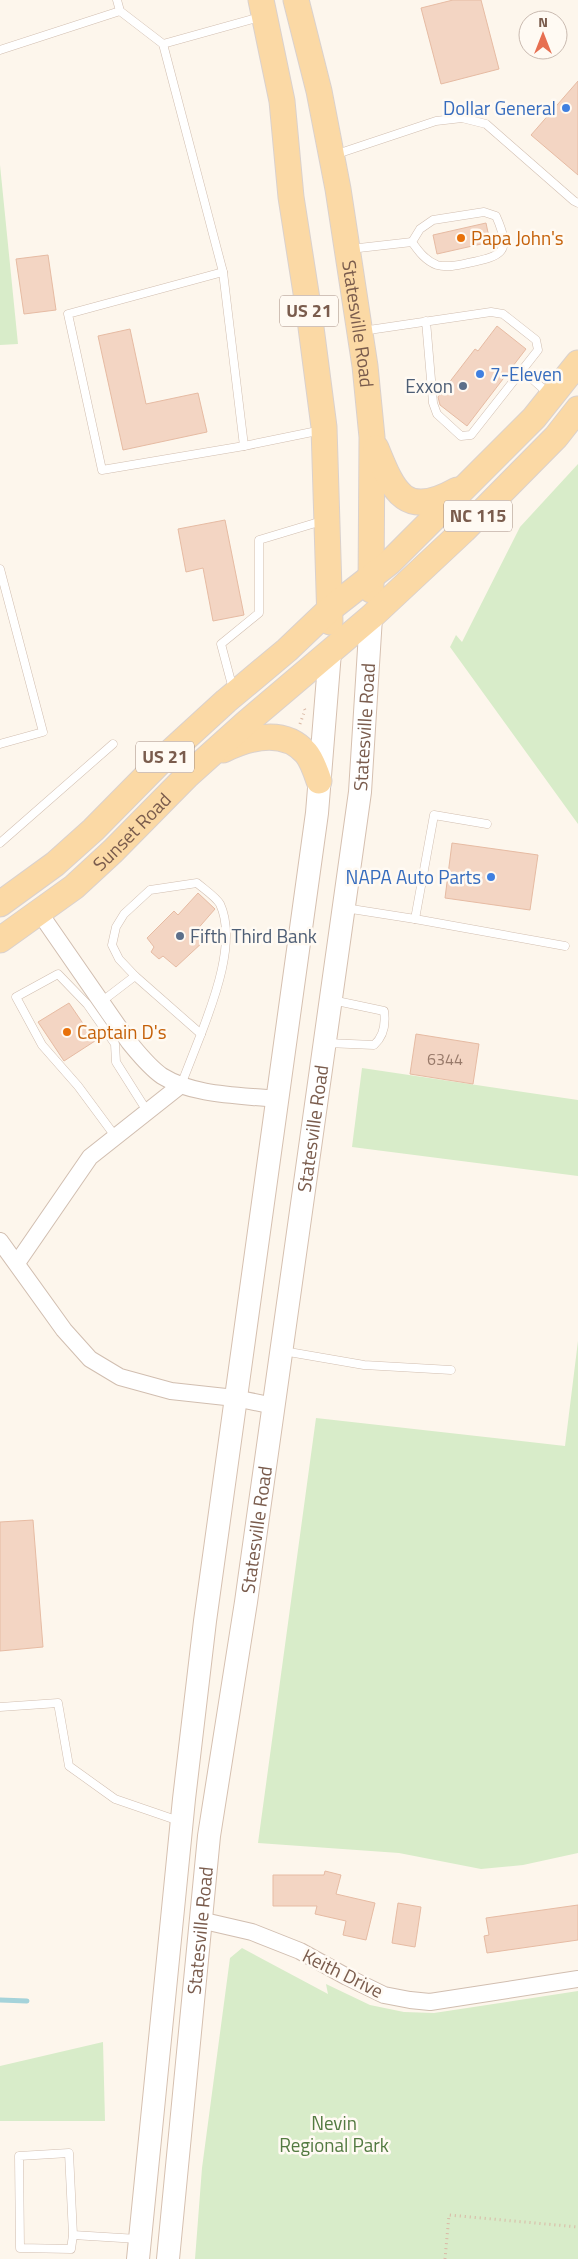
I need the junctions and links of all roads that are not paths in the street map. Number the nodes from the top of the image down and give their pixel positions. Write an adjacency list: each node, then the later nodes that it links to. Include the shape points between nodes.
1 (117, 0): 4 (lane)
2 (297, 4): 3 (main road); 7 (main road, Statesville Road / US 21)
3 (263, 8): 5 (lane); 18 (main road, Statesville Road / US 21, via 282,101 290,197)
4 (120, 11): 5 (lane); 6 (lane)
5 (163, 44): 11 (lane)
6 (0, 50)
7 (332, 155): 8 (lane, via 436,121 462,118 486,124); 10 (main road, Statesville Road / US 21)
8 (578, 203)
9 (412, 242): 9 (lane, via 425,258 439,266 454,266 492,258 501,252 505,241 496,216 484,212 433,220 420,229); 10 (lane)
10 (348, 249): 13 (main road, Statesville Road / US 21)
11 (223, 272): 20 (lane); 20 (lane, via 68,314 102,470)
12 (426, 321): 13 (lane); 15 (lane, via 491,312 503,314 536,340 538,350); 15 (lane, via 433,403 437,414 461,436 471,435)
13 (360, 331): 19 (main road, Statesville Road / US 21)
14 (578, 362): 16 (main road, NC 115)
15 (522, 370): 16 (lane)
16 (552, 396): 21 (main road, NC 115)
17 (578, 409): 26 (main road, NC 115, via 556,436 464,530)
18 (324, 429): 20 (lane); 22 (main road, Statesville Road / US 21)
19 (372, 437): 21 (main road, via 387,475 397,492 408,500 438,501); 24 (main road, Statesville Road / US 21)
20 (244, 446)
21 (468, 484): 24 (main road, NC 115)
22 (327, 520): 25 (main road, Statesville Road / US 21); 28 (lane, via 258,540 259,613 221,644)
23 (0, 569): 29 (lane, via 43,732)
24 (371, 579): 25 (main road, NC 115); 26 (main road, Statesville Road / US 21)
25 (330, 609): 27 (main road, Statesville Road); 28 (main road, Sunset Road / US 21)
26 (371, 617): 27 (main road, Sunset Road / US 21); 36 (main road, Statesville Road, via 360,792)
27 (330, 652): 31 (main road, Sunset Road / US 21); 32 (main road, Statesville Road)
28 (235, 694): 35 (main road, Sunset Road / US 21, via 55,864)
29 (0, 744)
30 (113, 744): 34 (lane)
31 (209, 756): 32 (main road, via 242,741 279,738 306,753); 37 (main road, Sunset Road / US 21, via 74,887)
32 (320, 781): 47 (main road, Statesville Road)
33 (487, 824): 38 (lane, via 434,815)
34 (0, 843)
35 (0, 904)
36 (343, 908): 38 (lane); 42 (main road, Statesville Road)
37 (40, 912): 39 (main road, Sunset Road / US 21); 43 (street)
38 (415, 919): 40 (lane)
39 (0, 940)
40 (565, 946)
41 (135, 976): 43 (lane); 44 (lane); 44 (lane, via 119,960 112,945 116,927 124,914 150,890 197,884 219,903 227,927 218,990)
42 (330, 1000): 45 (main road, Statesville Road); 45 (lane, via 384,1011 384,1033 374,1045)
43 (101, 1002): 46 (street, via 145,1061 162,1076)
44 (201, 1034): 46 (lane)
45 (324, 1043): 52 (main road, Statesville Road)
46 (181, 1085): 47 (street, via 211,1092); 48 (street)
47 (276, 1099): 54 (main road, Statesville Road)
48 (147, 1111): 49 (street); 49 (lane, via 116,1062 115,1044 87,1004 58,974 16,997 42,1045 78,1086)
49 (114, 1136): 51 (street, via 90,1157)
50 (0, 1241): 51 (street)
51 (16, 1263): 54 (street, via 64,1330 90,1359 120,1377 171,1391)
52 (281, 1351): 53 (lane, via 364,1365); 55 (main road, Statesville Road)
53 (451, 1370)
54 (235, 1398): 55 (street); 57 (main road, Statesville Road)
55 (274, 1406): 58 (main road, Statesville Road, via 208,1836)
56 (0, 1707): 57 (lane, via 58,1703 69,1766 115,1798)
57 (181, 1822): 61 (main road, Statesville Road)
58 (200, 1920): 59 (street, Keith Drive, via 300,1951 372,1990 410,2000 430,2002); 62 (main road, Statesville Road)
59 (578, 1979)
60 (73, 2235): 60 (lane, via 69,2152 19,2156 20,2248 71,2249); 61 (lane)
61 (139, 2249)
62 (168, 2259)

